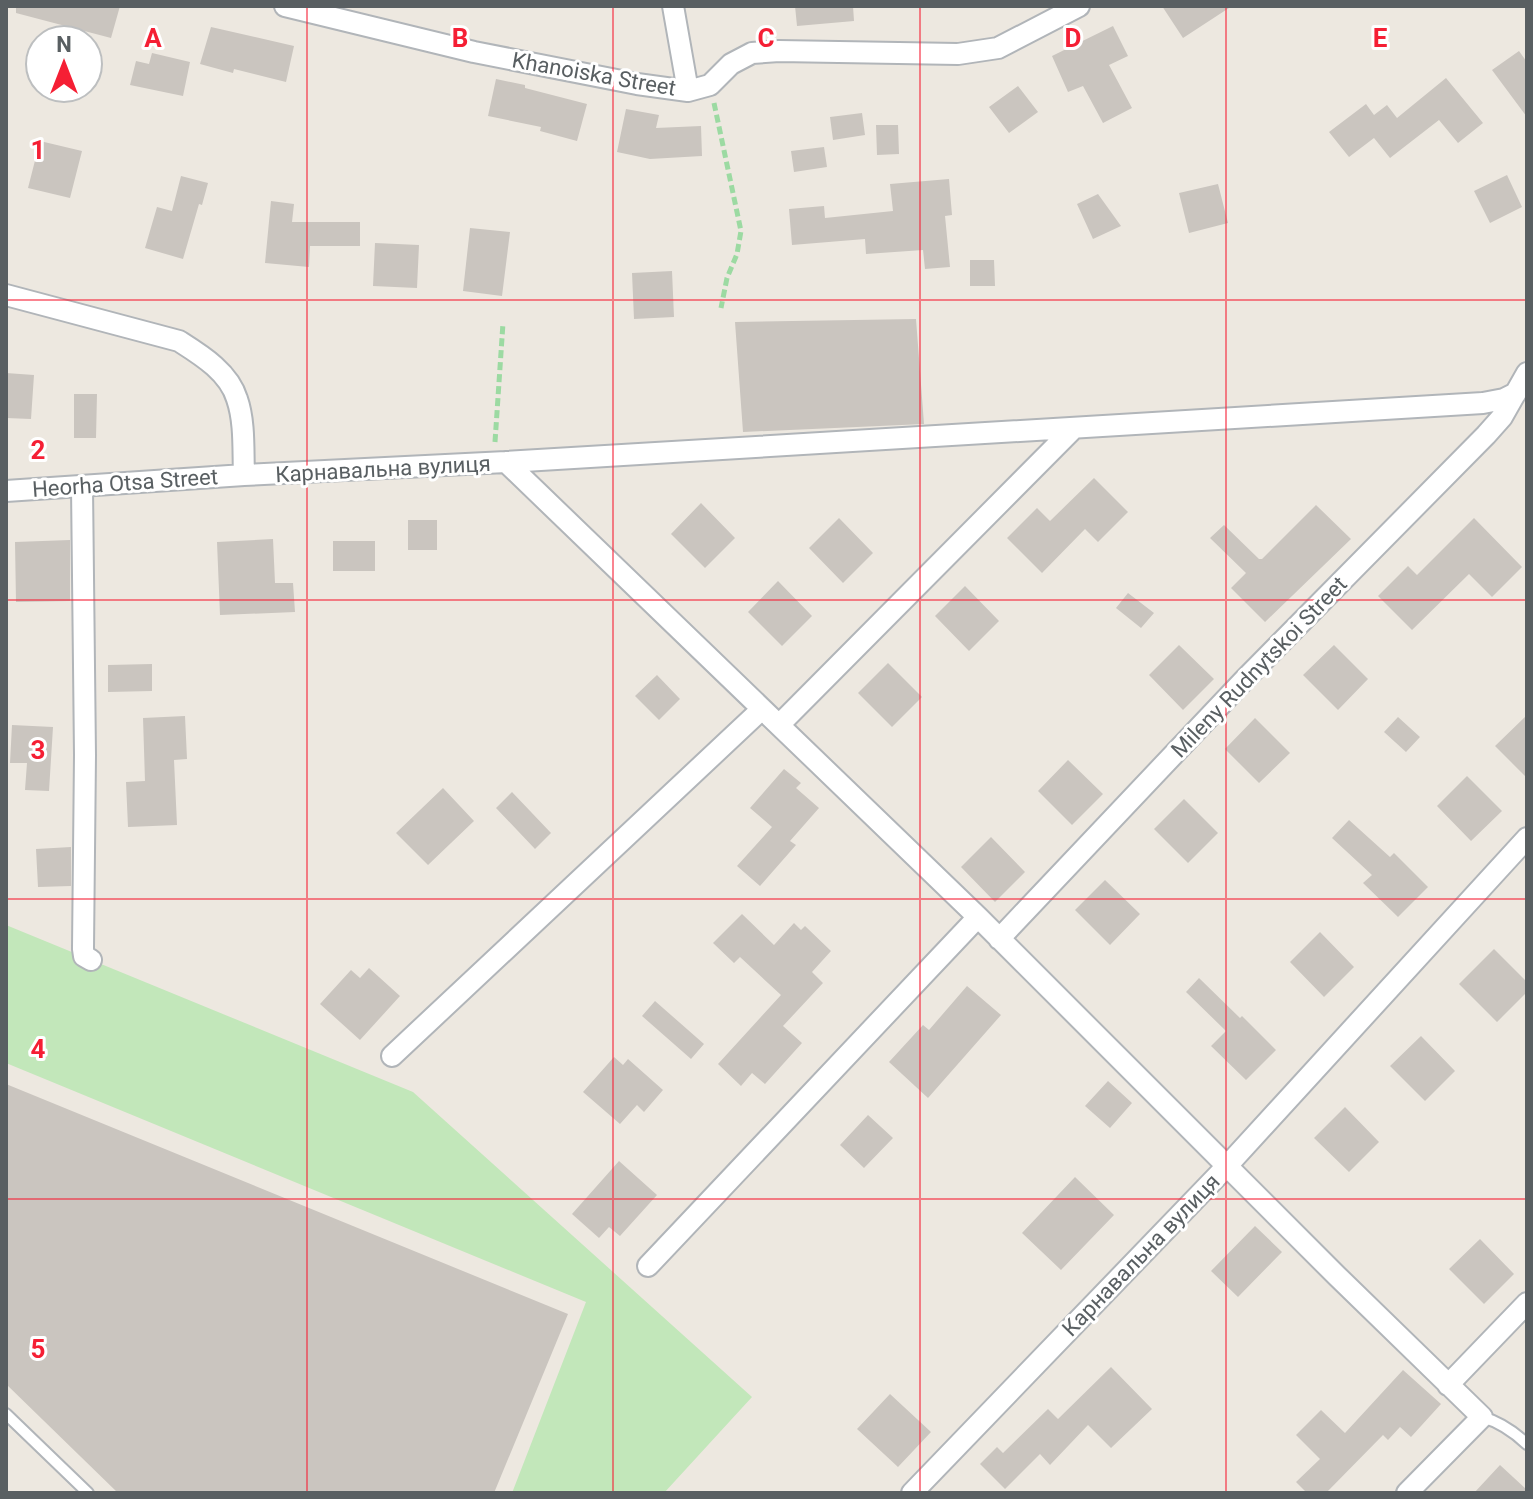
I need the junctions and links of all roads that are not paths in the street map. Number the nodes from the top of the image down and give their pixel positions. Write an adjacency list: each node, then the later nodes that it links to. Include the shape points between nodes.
1 (285, 6): 4 (street, Khanoiska Street, via 474,52)
2 (673, 6): 4 (street)
3 (1079, 6): 4 (street, Khanoiska Street, via 998,48 958,54 752,53 710,85)
4 (688, 91)
5 (6, 295): 10 (street, Карнавальна вулиця, via 179,341 204,356 237,397)
6 (1527, 373): 7 (street, Mileny Rudnytskoi Street)
7 (1521, 397): 8 (street); 17 (street, Mileny Rudnytskoi Street)
8 (1074, 428): 9 (street); 14 (street)
9 (499, 463): 10 (street, Карнавальна вулиця); 13 (street, Карнавальна вулиця)
10 (244, 475): 11 (street, Heorha Otsa Street)
11 (82, 487): 12 (street, Heorha Otsa Street); 18 (street, via 83,949)
12 (6, 491)
13 (762, 709): 14 (street, Карнавальна вулиця); 19 (street)
14 (779, 725): 16 (street, Карнавальна вулиця)
15 (1527, 838): 20 (street)
16 (978, 917): 17 (street, Карнавальна вулиця); 21 (street)
17 (999, 939): 20 (street, Карнавальна вулиця)
18 (91, 960)
19 (392, 1056)
20 (1227, 1166): 23 (street); 28 (street, Карнавальна вулиця)
21 (648, 1266)
22 (1527, 1303): 23 (street)
23 (1448, 1385): 25 (street)
24 (6, 1414): 27 (lane)
25 (1482, 1417): 26 (lane, via 1510,1429); 29 (street)
26 (1527, 1444)
27 (88, 1493)
28 (912, 1493)
29 (1407, 1493)

